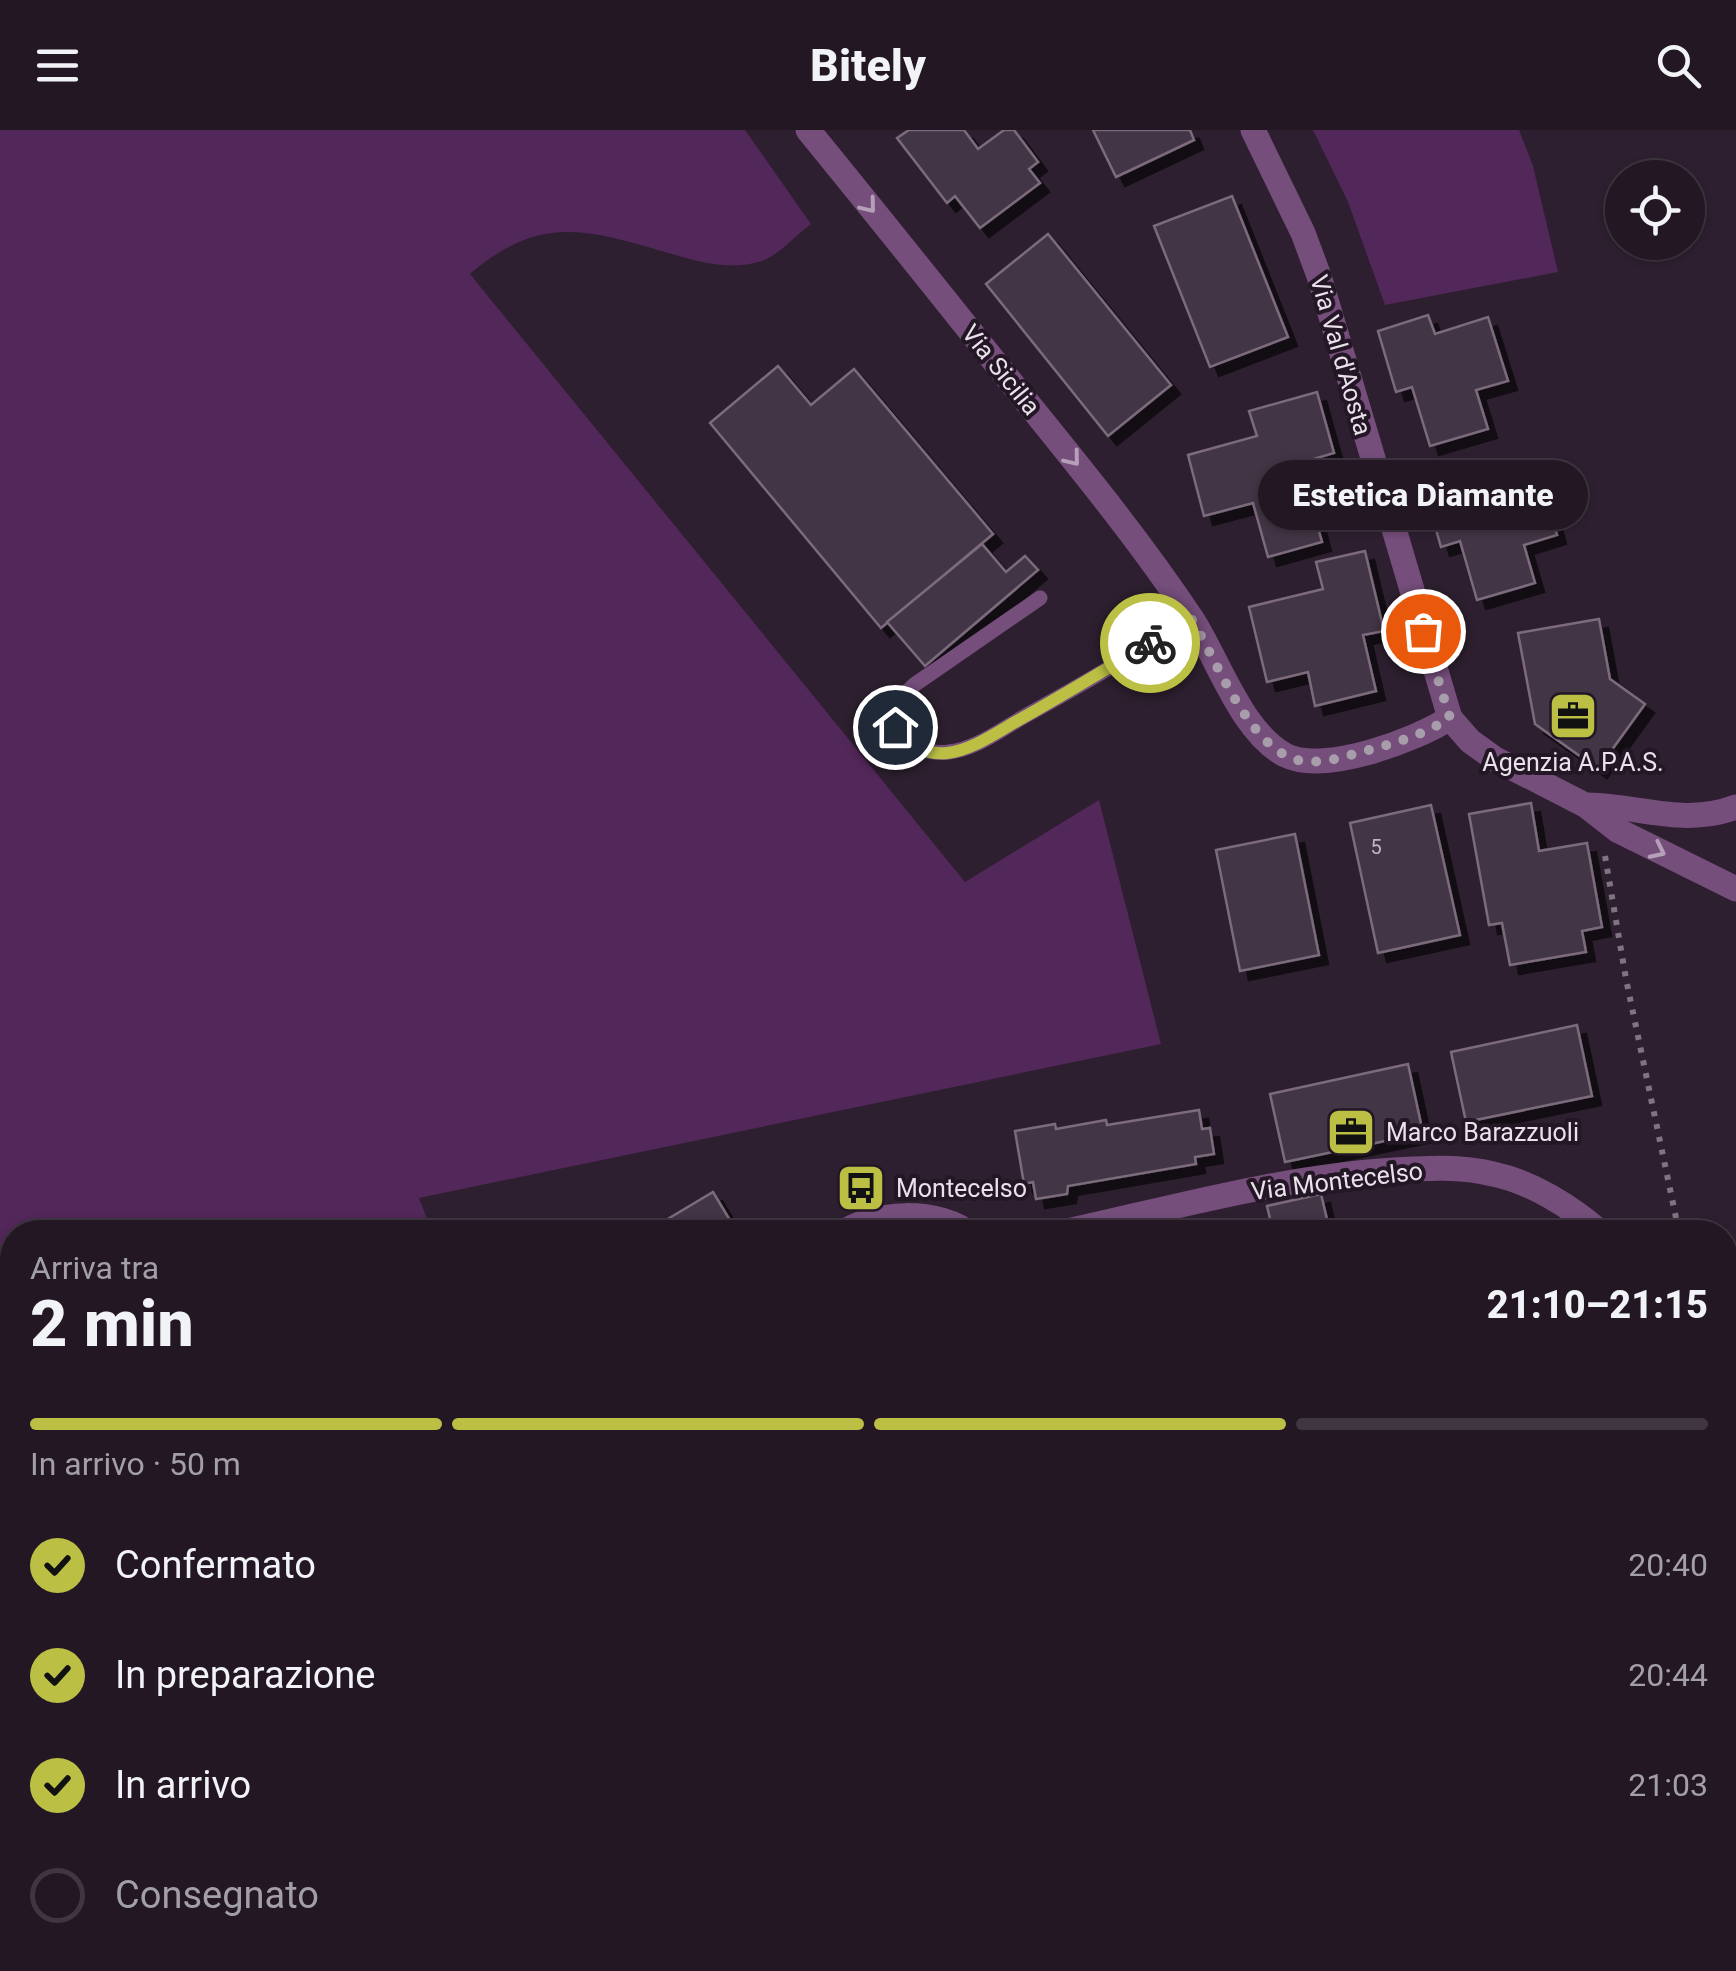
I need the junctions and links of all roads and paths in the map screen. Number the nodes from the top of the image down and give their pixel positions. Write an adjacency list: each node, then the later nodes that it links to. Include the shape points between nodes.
1 (808, 130): 4 (street, Via Sicilia, one-way to 4, via 1137,539)
2 (1254, 130): 5 (street, Via Val d'Aosta, via 1315,265)
3 (1040, 598): 4 (lane, via 898,700 900,736 925,751 960,750)
4 (1189, 615): 5 (street, Via Sicilia, via 1249,719 1291,758 1333,760 1407,740)
5 (1450, 718): 6 (street, Via Val d'Aosta, via 1496,759)
6 (1585, 804): 7 (street, Via Val d'Aosta, via 1686,817); 9 (street, Via Val d'Aosta, one-way to 9, via 1617,830)
7 (1736, 807)
8 (1605, 854): 14 (path)
9 (1736, 889)
10 (865, 1220): 11 (lane, via 912,1211)
11 (953, 1220)
12 (1118, 1220): 13 (street, Via Montecelso, via 1306,1180 1442,1168 1517,1180)
13 (1583, 1220)
14 (1677, 1220)

